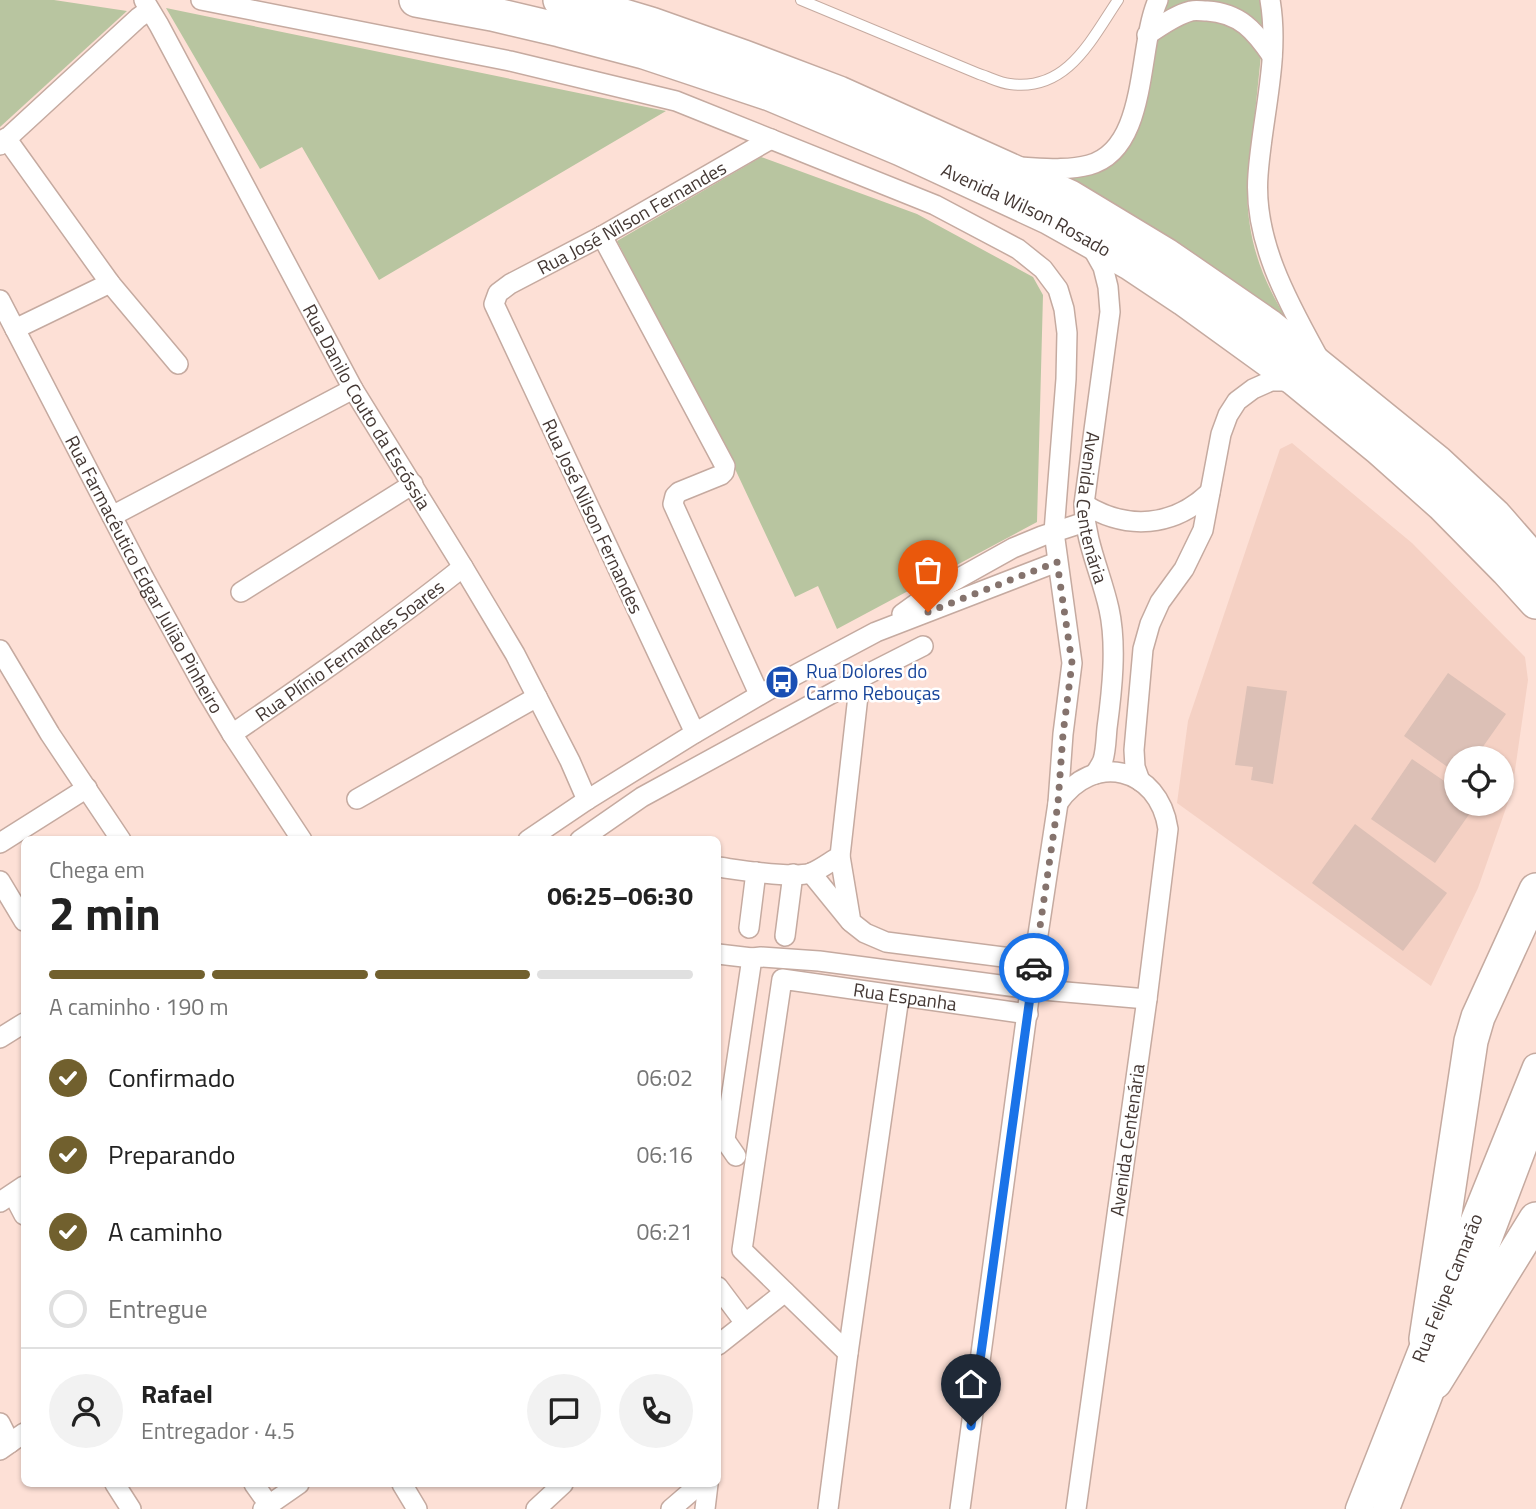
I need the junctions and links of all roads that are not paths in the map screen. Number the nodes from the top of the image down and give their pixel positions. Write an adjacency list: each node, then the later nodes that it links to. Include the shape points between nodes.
1 (201, 0): 11 (street, via 510,61 676,101)
2 (416, 0): 15 (highway, Avenida Wilson Rosado, via 644,52 770,94 925,160)
3 (559, 0): 13 (highway, Avenida Wilson Rosado, via 640,21 744,57 839,93)
4 (801, 0): 5 (lane, via 1010,84 1038,83 1065,71 1087,48)
5 (1118, 0)
6 (1158, 0): 9 (street)
7 (1270, 0): 10 (street)
8 (147, 5): 12 (street, via 129,27); 22 (street, Rua Danilo Couto da Escóssia)
9 (1147, 35): 10 (street, via 1193,10 1221,12 1245,23); 13 (street, via 1130,126 1107,157 1069,169)
10 (1272, 57): 21 (street, via 1258,204 1269,254 1294,314)
11 (771, 139): 14 (street, Rua José Nílson Fernandes); 28 (street, via 934,205 1018,249 1044,269 1058,289 1066,333)
12 (3, 141): 16 (street)
13 (1004, 167): 21 (highway, Avenida Wilson Rosado, via 1070,197 1166,255 1269,326)
14 (602, 236): 17 (street, Rua José Nílson Fernandes, via 510,284); 42 (street, via 725,468 721,475 678,492 674,508)
15 (1088, 240): 21 (highway, Avenida Wilson Rosado, via 1130,263 1267,358); 25 (street, Avenida Centenária, via 1103,267 1110,312)
16 (110, 283): 19 (street); 20 (street)
17 (495, 298): 44 (street, Rua José Nilson Fernandes, via 497,312)
18 (0, 300): 19 (street, Rua Farmacêutico Edgar Julião Pinheiro)
19 (15, 329): 26 (street, Rua Farmacêutico Edgar Julião Pinheiro)
20 (178, 363)
21 (1311, 376): 24 (street, via 1271,381 1237,401 1221,435); 27 (highway, Avenida Wilson Rosado, via 1437,462); 31 (highway, Avenida Wilson Rosado, via 1370,440)
22 (353, 389): 23 (street, Rua Danilo Couto da Escóssia); 26 (street)
23 (413, 484): 32 (street, Rua Danilo Couto da Escóssia); 33 (street)
24 (1210, 492): 25 (street, via 1168,519 1126,521); 41 (street, via 1195,550 1150,624)
25 (1084, 513): 28 (street); 40 (street, Avenida Centenária, via 1110,613)
26 (111, 516): 45 (street, Rua Farmacêutico Edgar Julião Pinheiro)
27 (1495, 516): 29 (highway); 31 (highway, Avenida Wilson Rosado)
28 (1055, 532): 30 (street); 36 (street, via 1013,548)
29 (1536, 533)
30 (1057, 562): 36 (street); 51 (street, via 1072,663)
31 (1522, 566): 34 (highway, Avenida Wilson Rosado); 35 (highway)
32 (463, 567): 43 (street, Rua Danilo Couto da Escóssia); 45 (street, Rua Plínio Fernandes Soares)
33 (241, 592)
34 (1536, 602)
35 (1536, 626)
36 (876, 632): 42 (street)
37 (923, 646): 39 (street)
38 (0, 650): 48 (street)
39 (860, 678): 55 (street, via 642,797); 57 (street)
40 (1112, 684): 41 (street); 46 (street, Avenida Centenária, via 1103,759)
41 (1139, 689): 47 (street, via 1135,767)
42 (759, 694): 44 (street)
43 (537, 697): 49 (street); 50 (street, Rua Danilo Couto da Escóssia)
44 (695, 733): 50 (street)
45 (232, 734): 53 (street, Rua Farmacêutico Edgar Julião Pinheiro)
46 (1095, 774): 47 (street, via 1119,773); 51 (street, via 1074,784)
47 (1140, 781): 74 (street, Avenida Centenária, via 1157,796 1168,829)
48 (87, 788): 52 (street); 56 (street)
49 (357, 799)
50 (587, 800): 54 (street)
51 (1058, 803): 70 (street)
52 (118, 836)
53 (299, 836)
54 (534, 836)
55 (586, 836)
56 (0, 843)
57 (840, 856): 60 (street); 64 (street)
58 (721, 867): 59 (street)
59 (756, 872): 60 (street); 65 (street)
60 (802, 873): 64 (street); 66 (street)
61 (0, 881): 63 (street)
62 (1536, 890): 88 (highway, via 1478,1017 1472,1041)
63 (21, 916)
64 (850, 922): 67 (street, via 886,943)
65 (749, 928)
66 (785, 936)
67 (920, 946): 70 (street); 71 (street)
68 (721, 954): 69 (street)
69 (752, 958): 71 (street, via 819,961); 80 (street)
70 (1034, 961): 72 (street)
71 (916, 975): 72 (street)
72 (1031, 989): 74 (street); 75 (street)
73 (899, 997): 75 (street, Rua Espanha); 86 (street, Rua Espanha, via 782,979 742,1250); 90 (street)
74 (1147, 999): 109 (street, Avenida Centenária)
75 (1028, 1014): 108 (street)
76 (21, 1025): 77 (street)
77 (0, 1038)
78 (1536, 1067): 88 (main road, Rua Felipe Camarão)
79 (1536, 1114): 91 (main road, Rua Felipe Camarão)
80 (721, 1135): 81 (street)
81 (736, 1156)
82 (12, 1194): 83 (street)
83 (21, 1210)
84 (1536, 1219): 91 (highway)
85 (721, 1291): 87 (street)
86 (785, 1292): 87 (street); 90 (street)
87 (745, 1324): 89 (street)
88 (1426, 1339): 110 (main road, Rua Felipe Camarão)
89 (721, 1343)
90 (848, 1353): 107 (street)
91 (1435, 1382): 111 (main road, Rua Felipe Camarão)
92 (0, 1423): 93 (street)
93 (11, 1442)
94 (117, 1487): 102 (street)
95 (256, 1487): 101 (street)
96 (295, 1487): 101 (street)
97 (404, 1487): 103 (street)
98 (556, 1487): 104 (street)
99 (697, 1487): 105 (street)
100 (708, 1487): 106 (street)
101 (266, 1507)
102 (131, 1509)
103 (417, 1509)
104 (536, 1509)
105 (671, 1509)
106 (705, 1509)
107 (828, 1509)
108 (960, 1509)
109 (1076, 1509)
110 (1359, 1509)
111 (1386, 1509)

